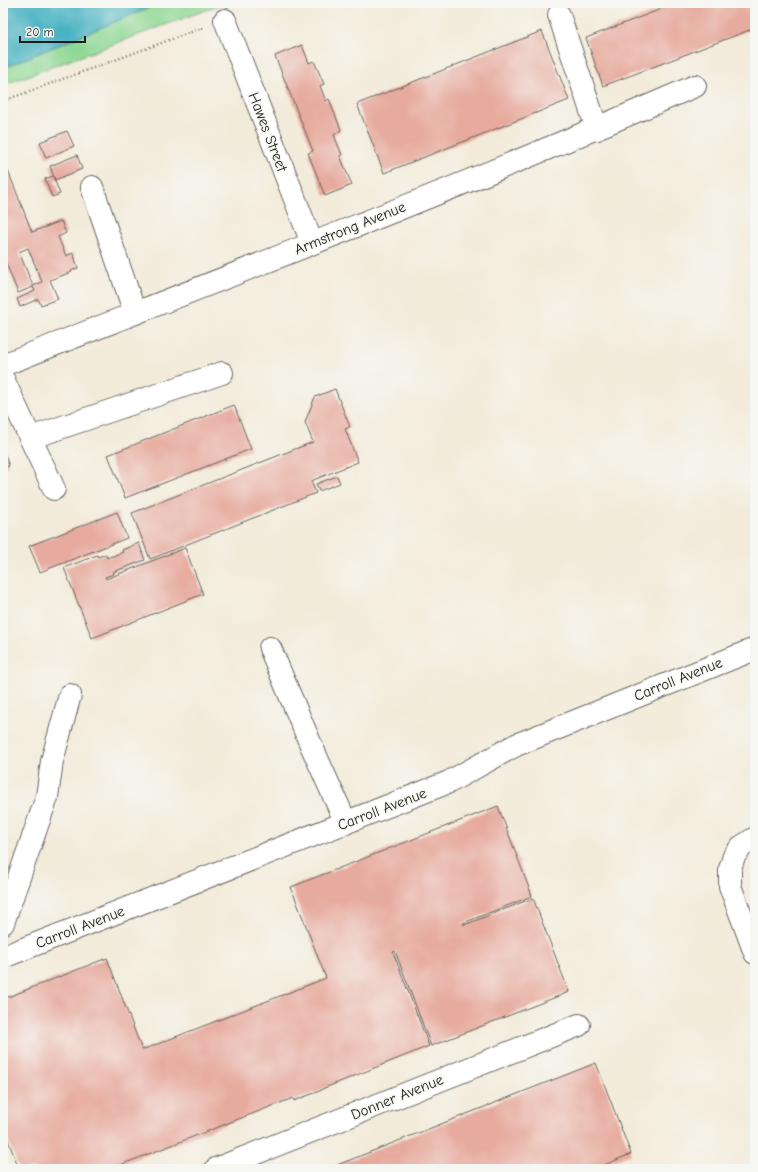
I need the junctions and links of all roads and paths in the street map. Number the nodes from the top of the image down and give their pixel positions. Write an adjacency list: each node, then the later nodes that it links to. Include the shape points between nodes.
1 (559, 15): 5 (street)
2 (225, 20): 4 (path); 7 (street, Hawes Street)
3 (695, 86): 5 (street, Armstrong Avenue)
4 (3, 101)
5 (597, 129): 7 (street, Armstrong Avenue)
6 (92, 187): 8 (street)
7 (312, 243): 8 (street, Armstrong Avenue)
8 (135, 313): 9 (street, Armstrong Avenue)
9 (3, 365)
10 (222, 373): 12 (street)
11 (3, 379): 12 (street)
12 (30, 438): 13 (street)
13 (54, 489)
14 (270, 648): 17 (street)
15 (755, 648): 17 (street, Carroll Avenue, via 516,745 449,782)
16 (70, 695): 19 (street, via 52,761 47,797)
17 (346, 822): 21 (street, Carroll Avenue)
18 (755, 838): 20 (street, via 734,856 730,870 730,886)
19 (3, 923)
20 (755, 953)
21 (3, 957)
22 (579, 1025): 23 (street, Donner Avenue)
23 (216, 1169)

